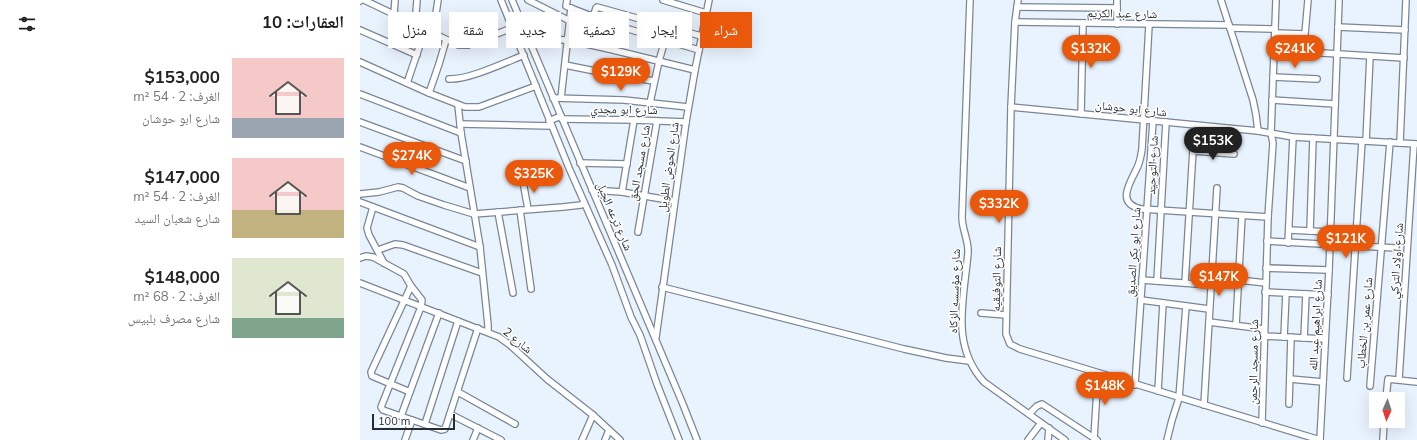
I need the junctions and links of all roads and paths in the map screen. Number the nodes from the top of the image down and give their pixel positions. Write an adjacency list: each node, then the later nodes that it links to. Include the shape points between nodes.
1 (364, 0): 23 (street)
2 (395, 0): 24 (street)
3 (418, 0): 25 (street)
4 (438, 0): 26 (street)
5 (501, 0): 34 (street, شارع ترعه الجبل)
6 (512, 0): 27 (street, شارع ترعه الجبل)
7 (528, 0): 36 (street)
8 (567, 0): 21 (street, via 566,6)
9 (662, 0): 19 (street)
10 (709, 0): 33 (street, شارع الحوض الطويل)
11 (970, 0): 190 (street, شارع مؤسسه الزكاه, via 962,217 962,228 968,246 962,334)
12 (1018, 0): 20 (street, شارع التوفيقيه)
13 (1117, 0): 22 (street)
14 (1220, 0): 41 (street)
15 (1276, 0): 47 (street, شارع مسجد الرحمن)
16 (1308, 0): 47 (street, شارع عبد الكريم, via 1305,35)
17 (1339, 0): 42 (street, شارع ابراهيم عبد الله)
18 (1406, 0): 46 (street)
19 (673, 1): 32 (street)
20 (1017, 7): 22 (street); 37 (street, شارع التوفيقيه)
21 (572, 8): 28 (street); 29 (street)
22 (1117, 8): 39 (street)
23 (388, 12)
24 (394, 12)
25 (417, 12)
26 (437, 12)
27 (517, 12)
28 (571, 12)
29 (582, 12)
30 (594, 12): 31 (street, via 597,7)
31 (615, 12)
32 (703, 12)
33 (706, 12)
34 (506, 13)
35 (629, 16): 48 (street)
36 (569, 20)
37 (1015, 22): 38 (street, شارع عبد الكريم); 85 (street, شارع التوفيقيه)
38 (1083, 23): 39 (street, شارع عبد الكريم); 87 (street)
39 (1117, 24): 40 (street, شارع عبد الكريم)
40 (1149, 25): 41 (street, شارع عبد الكريم); 91 (street)
41 (1229, 27): 47 (street, شارع عبد الكريم); 98 (street, via 1252,100)
42 (1338, 27): 46 (street); 63 (street, شارع ابراهيم عبد الله)
43 (360, 30): 62 (street)
44 (506, 30): 50 (street, via 463,46)
45 (569, 30): 52 (street)
46 (1405, 30): 66 (street)
47 (1275, 31): 61 (street, شارع مسجد الرحمن)
48 (700, 35)
49 (441, 38): 50 (street)
50 (446, 40): 78 (street)
51 (561, 40): 52 (street)
52 (568, 40): 59 (street); 69 (street)
53 (700, 45): 60 (street, شارع الحوض الطويل)
54 (419, 48): 62 (street)
55 (521, 48): 64 (street, شارع ترعه الجبل)
56 (533, 48): 79 (street, شارع ترعه الجبل)
57 (662, 48): 67 (street)
58 (692, 48): 60 (street)
59 (609, 49): 67 (street)
60 (699, 50): 70 (street, شارع الحوض الطويل)
61 (1274, 50): 63 (street); 71 (street, شارع مسجد الرحمن)
62 (417, 54): 75 (street)
63 (1337, 54): 65 (street); 83 (street, شارع ابراهيم عبد الله)
64 (524, 55): 72 (street, via 467,77); 76 (street, شارع ترعه الجبل)
65 (1370, 56): 66 (street); 105 (street)
66 (1404, 58): 107 (street)
67 (658, 61): 70 (street); 74 (street)
68 (360, 62): 75 (street)
69 (565, 65): 74 (street); 80 (street)
70 (694, 70): 86 (street, شارع الحوض الطويل)
71 (1273, 77): 73 (street); 81 (street, شارع مسجد الرحمن)
72 (448, 79)
73 (1317, 79)
74 (654, 81): 82 (street)
75 (407, 83): 78 (street)
76 (536, 86): 84 (street, via 479,107); 94 (street, شارع ترعه الجبل)
77 (360, 94): 99 (street)
78 (429, 94): 84 (street)
79 (553, 98): 80 (street); 88 (street, شارع ترعه الجبل)
80 (562, 98): 82 (street)
81 (1272, 100): 83 (street); 101 (street, شارع مسجد الرحمن)
82 (650, 103): 86 (street)
83 (1335, 104): 104 (street, شارع ابراهيم عبد الله)
84 (458, 105): 97 (street)
85 (1011, 107): 87 (street, شارع ابو حوشان); 177 (street, شارع التوفيقيه)
86 (688, 108): 95 (street, شارع الحوض الطويل)
87 (1081, 114): 91 (street, شارع ابو حوشان)
88 (560, 118): 89 (street, شارع ابو مجدي); 94 (street); 113 (street, شارع ترعه الجبل)
89 (634, 120): 90 (street, شارع ابو مجدي); 114 (street)
90 (657, 120): 95 (street, شارع ابو مجدي); 121 (street, شارع مسجد الحق)
91 (1144, 120): 92 (street, شارع ابو حوشان); 127 (street, via 1141,156 1126,194 1127,200 1136,208)
92 (1153, 121): 96 (street, شارع ابو حوشان); 127 (street, شارع ابو بكر الصديق)
93 (360, 122): 112 (street)
94 (551, 122): 97 (street); 124 (street, شارع ترعه الجبل)
95 (686, 122): 122 (street, شارع الحوض الطويل)
96 (1166, 122): 98 (street, شارع ابو حوشان); 129 (street, شارع التوحيد)
97 (460, 124): 99 (street)
98 (1258, 131): 101 (street, شارع ابو حوشان)
99 (461, 133): 112 (street)
100 (1194, 133): 110 (street)
101 (1271, 134): 102 (street, شارع ابو حوشان); 135 (street, شارع مسجد الرحمن, via 1273,143)
102 (1293, 137): 103 (street, شارع ابو حوشان); 136 (street)
103 (1314, 138): 104 (street, شارع ابو حوشان); 137 (street)
104 (1334, 140): 105 (street, شارع ابو حوشان); 139 (street, شارع ابراهيم عبد الله)
105 (1364, 141): 106 (street, شارع ابو حوشان); 143 (street)
106 (1390, 142): 107 (street, شارع ابو حوشان); 145 (street, شارع عمر بن الخطاب)
107 (1400, 143): 108 (street, شارع ابو حوشان)
108 (1416, 144): 194 (street, شارع اولاد التركي)
109 (360, 147): 116 (street)
110 (1193, 151): 111 (street); 131 (street)
111 (1234, 154)
112 (466, 161): 116 (street)
113 (580, 162): 114 (street); 118 (street, شارع ترعه الجبل)
114 (627, 164): 119 (street)
115 (523, 182): 126 (street)
116 (470, 188): 132 (street)
117 (1216, 188): 133 (street)
118 (592, 190): 119 (street); 187 (street, شارع ترعه الجبل)
119 (622, 192): 121 (street)
120 (360, 194): 132 (street, via 403,188 418,196)
121 (644, 196): 122 (street); 138 (street, شارع مسجد الحق)
122 (674, 201): 162 (street, شارع الحوض الطويل)
123 (360, 202): 125 (street)
124 (584, 203): 126 (street); 227 (street, شارع ترعه الجبل, via 612,264)
125 (373, 207): 144 (street); 147 (street, via 367,228)
126 (528, 209): 128 (street)
127 (1147, 209): 129 (street); 154 (street, شارع ابو بكر الصديق)
128 (520, 210): 130 (street); 163 (street)
129 (1161, 210): 131 (street); 156 (street, شارع التوحيد)
130 (498, 212): 132 (street); 164 (street)
131 (1189, 212): 133 (street); 158 (street)
132 (474, 214): 144 (street)
133 (1215, 214): 134 (street); 153 (street)
134 (1242, 216): 135 (street); 155 (street)
135 (1268, 217): 140 (street, شارع مسجد الرحمن)
136 (1289, 230): 137 (street); 141 (street)
137 (1310, 231): 139 (street)
138 (638, 232)
139 (1330, 232): 142 (street, شارع ابراهيم عبد الله)
140 (1267, 241): 141 (street); 150 (street, شارع مسجد الرحمن)
141 (1288, 243): 142 (street)
142 (1330, 245): 143 (street); 151 (street, شارع ابراهيم عبد الله)
143 (1355, 246): 145 (street); 192 (street)
144 (480, 247): 152 (street)
145 (1381, 248): 146 (street); 199 (street, شارع عمر بن الخطاب)
146 (1396, 248)
147 (378, 250): 149 (street); 152 (street, via 395,244 403,245)
148 (360, 258): 149 (street, via 373,257)
149 (384, 263): 161 (street, via 404,274)
150 (1266, 268): 151 (street); 159 (street, شارع مسجد الرحمن)
151 (1329, 270): 168 (street, شارع ابراهيم عبد الله)
152 (482, 273): 183 (street)
153 (1211, 277): 155 (street); 174 (street)
154 (1142, 280): 156 (street); 170 (street, شارع ابو بكر الصديق)
155 (1238, 280): 159 (street); 180 (street)
156 (1157, 281): 158 (street)
157 (360, 283): 169 (street, شارع 2)
158 (1185, 283): 160 (street)
159 (1266, 283): 165 (street, شارع مسجد الرحمن)
160 (1196, 284)
161 (411, 286): 169 (street); 173 (street, via 422,300)
162 (662, 287): 187 (street, شارع الحوض الطويل); 190 (street, via 904,349)
163 (530, 289)
164 (512, 292)
165 (1265, 292): 166 (street); 182 (street, شارع مسجد الرحمن)
166 (1286, 293): 167 (street); 185 (street)
167 (1306, 294): 168 (street); 188 (street)
168 (1328, 295): 189 (street, شارع ابراهيم عبد الله)
169 (404, 300): 173 (street, شارع 2); 197 (street, via 371,372 372,376)
170 (1141, 300): 171 (street); 198 (street, شارع ابو بكر الصديق)
171 (1164, 303): 172 (street); 200 (street)
172 (1186, 306): 174 (street); 204 (street)
173 (421, 307): 175 (street, شارع 2); 197 (street)
174 (1209, 310): 179 (street)
175 (439, 313): 178 (street, شارع 2); 201 (street)
176 (981, 313): 177 (street)
177 (1006, 315): 191 (street, شارع التوفيقيه, via 1007,339 1014,347)
178 (458, 321): 181 (street, شارع 2); 214 (street)
179 (1209, 322): 180 (street); 206 (street)
180 (1236, 325): 182 (street)
181 (478, 328): 183 (street, شارع 2); 202 (street)
182 (1264, 328): 184 (street, شارع مسجد الرحمن)
183 (488, 332): 208 (street, شارع 2, via 510,345 547,379)
184 (1264, 336): 185 (street); 213 (street, شارع مسجد الرحمن)
185 (1284, 337): 186 (street)
186 (1291, 337): 188 (street); 193 (street)
187 (655, 338): 228 (street, شارع ترعه الجبل)
188 (1304, 338): 189 (street)
189 (1325, 339): 195 (street, شارع ابراهيم عبد الله)
190 (969, 361): 210 (street, شارع مؤسسه الزكاه, via 984,382)
191 (1098, 373): 198 (street, شارع التوفيقيه); 220 (street)
192 (1347, 378)
193 (1290, 379): 195 (street); 205 (street)
194 (1399, 379): 196 (street); 203 (street, via 1388,379)
195 (1323, 382): 233 (street, شارع ابراهيم عبد الله)
196 (1417, 382)
197 (390, 384): 201 (street); 209 (street, via 382,408)
198 (1135, 385): 200 (street, شارع التوفيقيه)
199 (1370, 386)
200 (1158, 391): 204 (street, شارع التوفيقيه)
201 (410, 392): 209 (street)
202 (458, 392): 207 (street); 215 (street)
203 (1387, 392)
204 (1179, 398): 206 (street, شارع التوفيقيه); 232 (street)
205 (1289, 404)
206 (1204, 405): 213 (street, شارع التوفيقيه)
207 (450, 414): 214 (street, via 445,429); 216 (street)
208 (593, 415): 219 (street, شارع 2); 224 (street)
209 (401, 416): 211 (street)
210 (1031, 416): 212 (street, شارع مؤسسه الزكاه); 220 (street, via 1038,405 1043,405)
211 (412, 420): 214 (street); 221 (street)
212 (1041, 423): 217 (street, شارع مؤسسه الزكاه); 229 (street)
213 (1262, 423): 233 (street, شارع التوفيقيه)
214 (425, 424)
215 (515, 424)
216 (478, 428): 222 (street); 223 (street)
217 (1049, 428): 230 (street); 231 (street, شارع مؤسسه الزكاه)
218 (1384, 428): 234 (street)
219 (609, 430): 225 (street); 226 (street, شارع 2)
220 (1096, 439)
221 (405, 440)
222 (473, 440)
223 (501, 440)
224 (582, 440)
225 (605, 440)
226 (620, 440)
227 (680, 440)
228 (697, 440)
229 (1028, 440)
230 (1048, 440)
231 (1065, 440)
232 (1167, 440)
233 (1320, 440)
234 (1383, 440)

